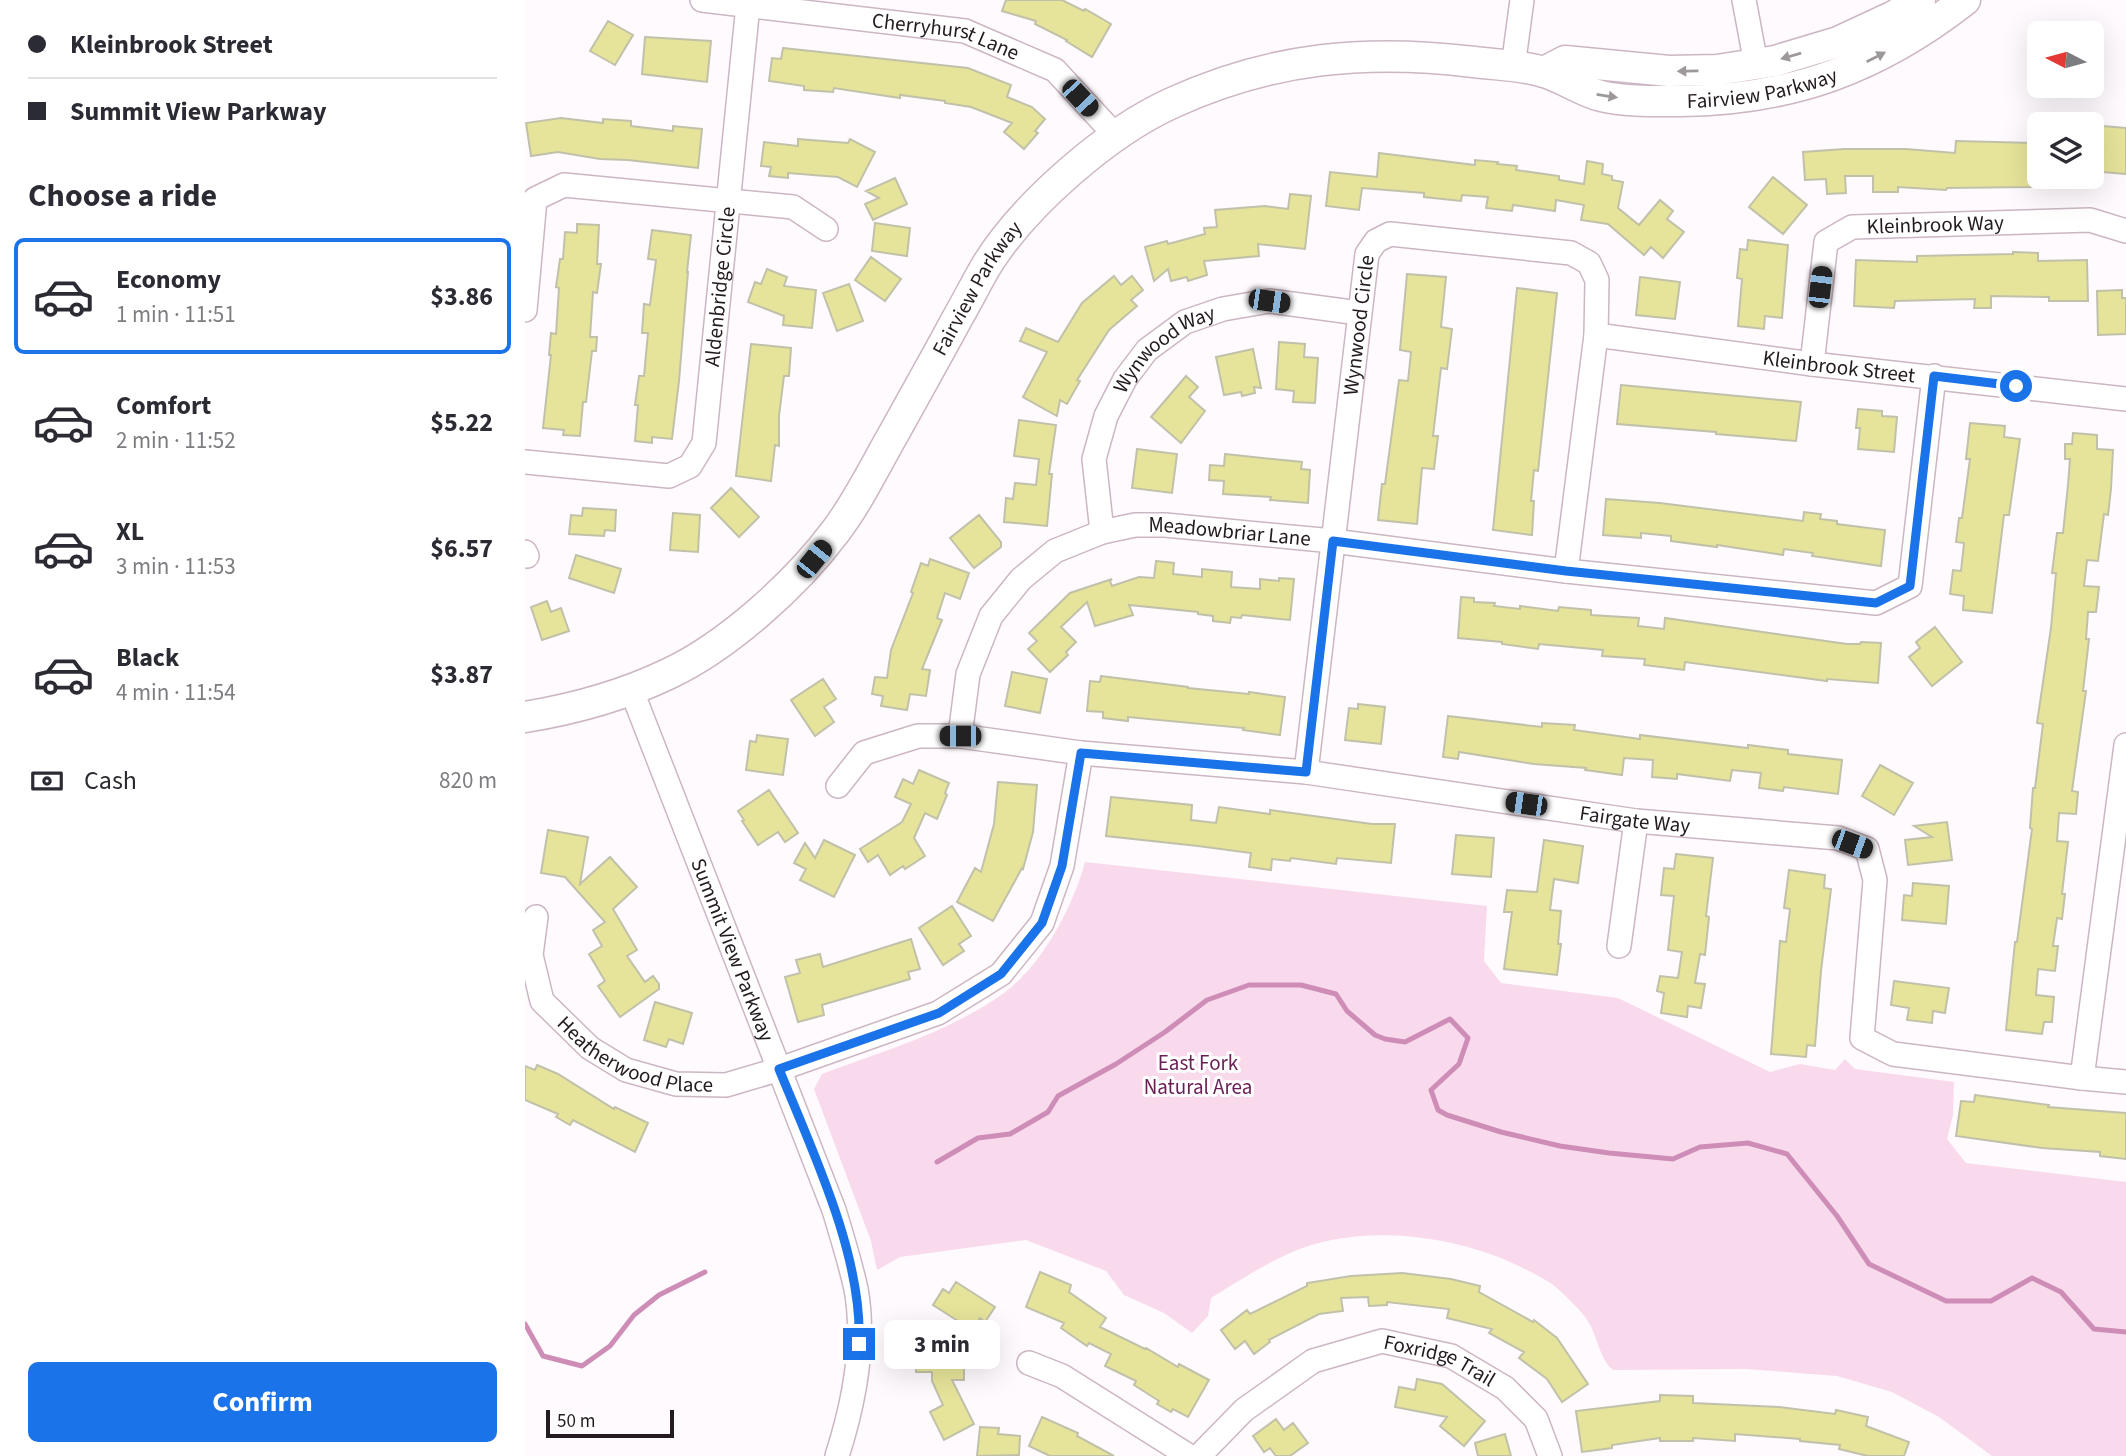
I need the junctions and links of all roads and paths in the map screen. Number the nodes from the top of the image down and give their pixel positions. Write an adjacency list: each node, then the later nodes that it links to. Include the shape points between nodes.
1 (702, 0): 6 (street, Cherryhurst Lane)
2 (1522, 0): 8 (street)
3 (1744, 0): 7 (street)
4 (1920, 0): 7 (main road, Fairview Parkway, one-way to 7, via 1838,42)
5 (1965, 0): 9 (main road, Fairview Parkway, one-way to 5, via 1600,96 1712,101 1761,94 1805,86 1848,71 1894,48)
6 (748, 5): 10 (street, Cherryhurst Lane, via 965,31 1055,70); 11 (street)
7 (1756, 64): 9 (main road, Fairview Parkway, one-way to 9, via 1669,71 1565,61)
8 (1513, 67): 9 (main road, Fairview Parkway); 10 (main road, Fairview Parkway, via 1386,56 1275,67 1221,82)
9 (1544, 72)
10 (1115, 135): 24 (main road, Fairview Parkway, via 1049,191 989,262 868,480 801,574 716,645 672,672)
11 (727, 201): 12 (street, via 793,207); 14 (street, Aldenbridge Circle, via 564,186 535,199); 20 (street, Aldenbridge Circle, via 704,443 690,466 669,476)
12 (826, 229)
13 (2126, 231): 17 (street, Kleinbrook Way, via 2090,220 1852,227 1826,242)
14 (525, 310)
15 (1359, 313): 16 (street, Wynwood Circle, via 1367,254 1376,241 1390,234 1571,253 1589,262 1597,280); 21 (street, Wynwood Way, via 1269,301 1223,309 1185,322 1147,350 1105,416 1094,459); 22 (street, Wynwood Circle)
16 (1596, 335): 17 (street, Kleinbrook Street); 23 (street, Wynwood Circle)
17 (1812, 364): 18 (street, Kleinbrook Street)
18 (1934, 376): 19 (street, Kleinbrook Street); 23 (street, Meadowbriar Lane, via 1910,586 1876,603)
19 (2126, 399)
20 (525, 462)
21 (1102, 531): 22 (street, Meadowbriar Lane, via 1165,525); 26 (street, Meadowbriar Lane, via 1055,551 1021,579 991,616 968,674)
22 (1333, 541): 23 (street, Meadowbriar Lane); 29 (street, Wynwood Circle)
23 (1566, 571)
24 (631, 689): 25 (main road, Fairview Parkway); 35 (street, Summit View Parkway)
25 (525, 717)
26 (960, 736): 28 (street, Fairgate Way); 30 (street, Fairgate Way, via 918,736 864,753)
27 (2126, 745): 36 (street)
28 (1081, 753): 29 (street, Fairgate Way); 35 (street, Heatherwood Place, via 1062,866 1042,923 1001,974 939,1013)
29 (1306, 772): 31 (street, Fairgate Way)
30 (838, 786)
31 (1636, 821): 33 (street); 36 (street, Fairgate Way, via 1838,838 1867,849 1875,880 1862,1038 1893,1054)
32 (536, 917): 34 (street, Heatherwood Place, via 531,955)
33 (1619, 946)
34 (534, 1006): 35 (street, Heatherwood Place, via 626,1070 676,1084 726,1085)
35 (779, 1069): 39 (street, Summit View Parkway, via 834,1210 856,1291 858,1362)
36 (2083, 1078): 37 (street, Fairgate Way)
37 (2126, 1082)
38 (1029, 1363): 40 (street, via 1062,1376)
39 (837, 1456)
40 (1189, 1456)
41 (1199, 1456): 42 (street, Foxridge Trail, via 1244,1410 1313,1361 1382,1342 1451,1356 1505,1388 1536,1419)
42 (1551, 1456)

